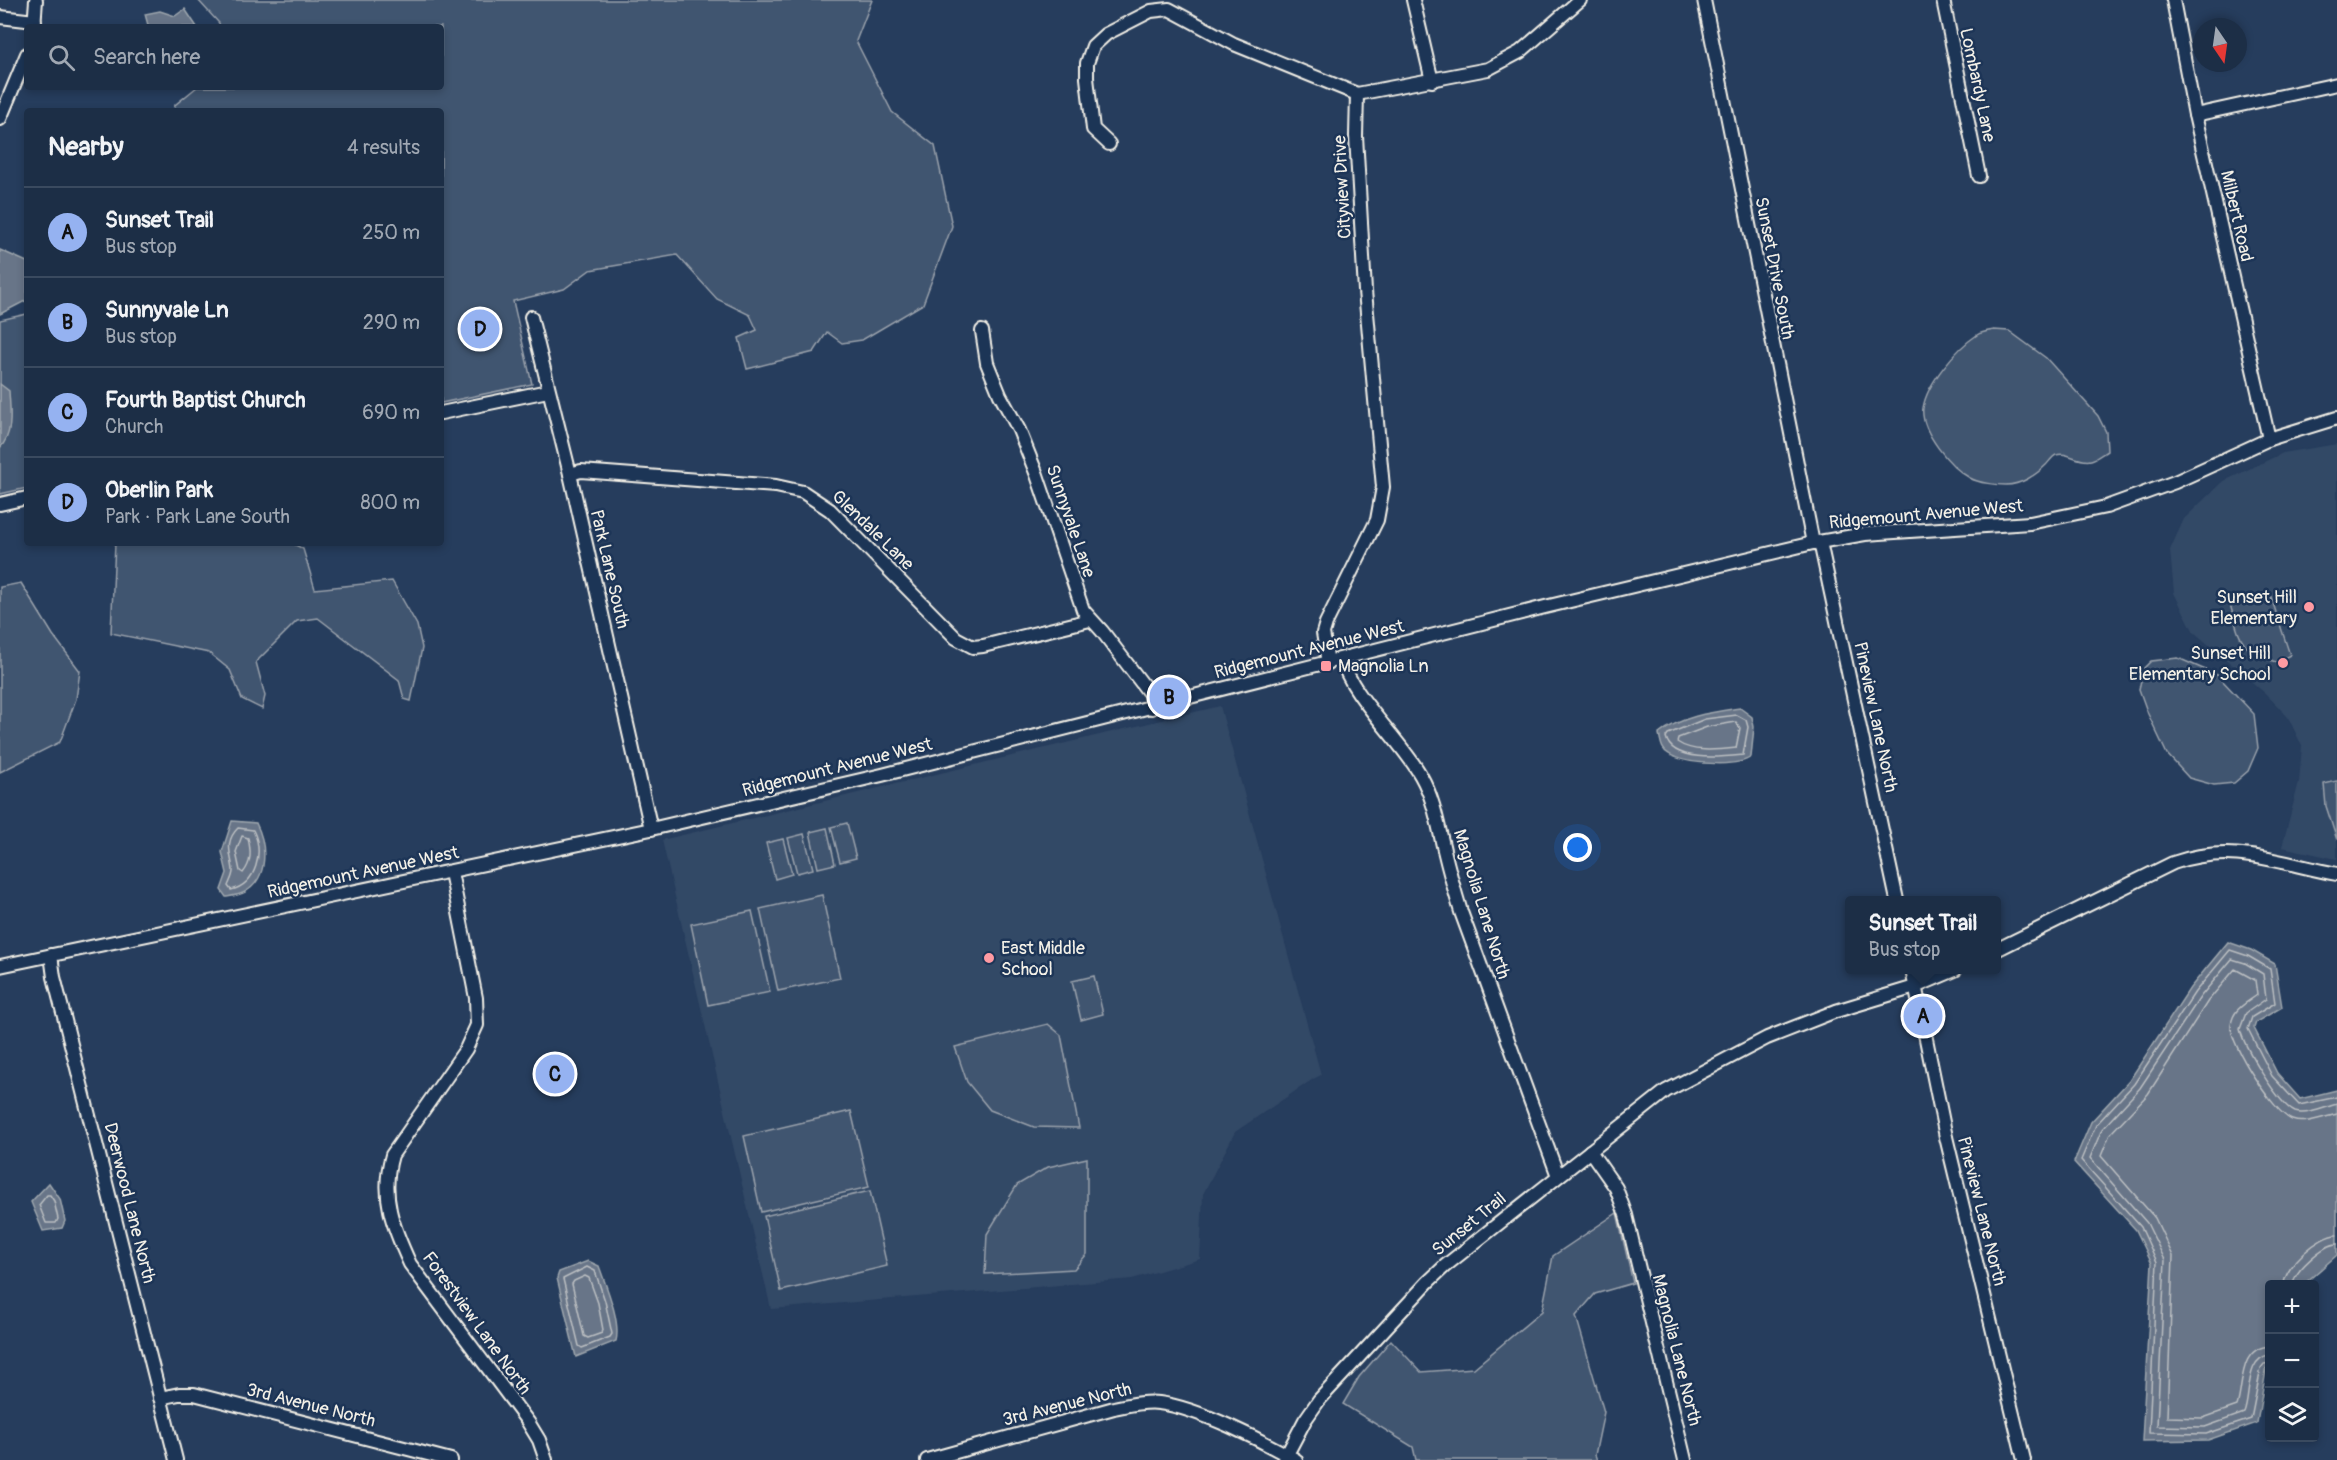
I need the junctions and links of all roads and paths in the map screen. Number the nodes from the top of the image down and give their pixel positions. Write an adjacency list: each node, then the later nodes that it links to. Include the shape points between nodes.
1 (36, 0): 8 (street)
2 (1413, 0): 10 (street)
3 (1580, 0): 10 (street, via 1503,62 1471,74)
4 (1704, 0): 26 (street, Sunset Drive South)
5 (1942, 0): 16 (street, Lombardy Lane)
6 (2173, 0): 13 (street, Milbert Road)
7 (0, 17): 8 (street)
8 (34, 24)
9 (24, 61): 14 (street)
10 (1432, 81): 12 (street)
11 (2337, 84): 13 (street)
12 (1357, 94): 15 (street, via 1234,44 1170,9 1151,11 1106,34 1093,46 1087,63 1093,129); 29 (street, Cityview Drive, via 1365,291 1383,487 1377,520 1326,622 1323,633)
13 (2195, 115): 22 (street, Milbert Road)
14 (0, 118)
15 (1109, 144)
16 (1979, 176)
17 (531, 317): 19 (street, Park Lane South)
18 (982, 331): 27 (street, Sunnyvale Lane, via 987,363 1037,474 1077,597)
19 (548, 391): 20 (street); 23 (street, Park Lane South)
20 (444, 412)
21 (2337, 418): 22 (street, Ridgemount Avenue West)
22 (2269, 439): 26 (street, Ridgemount Avenue West, via 2142,495 2096,510 2030,523 1865,534)
23 (570, 474): 27 (street, Glendale Lane, via 581,471 717,481 802,492 830,510 956,638 973,647); 31 (street, Park Lane South)
24 (24, 499): 25 (street)
25 (0, 504)
26 (1816, 542): 28 (street, Ridgemount Avenue West); 34 (street, Pineview Lane North)
27 (1090, 620): 30 (street, Sunnyvale Lane, via 1150,694)
28 (1342, 659): 29 (street, Ridgemount Avenue West); 42 (street, Magnolia Lane North, via 1347,676 1415,766 1430,794 1461,912)
29 (1328, 663): 30 (street, Ridgemount Avenue West)
30 (1152, 708): 31 (street, Ridgemount Avenue West)
31 (651, 830): 32 (street, Ridgemount Avenue West)
32 (450, 872): 36 (street, Ridgemount Avenue West); 47 (street, Forestview Lane North, via 476,998 477,1025 466,1049 392,1155 386,1193 410,1264 528,1422)
33 (2337, 874): 35 (street, via 2233,853 2192,856)
34 (1896, 896)
35 (2001, 948)
36 (51, 955): 37 (street, Ridgemount Avenue West); 43 (street, Deerwood Lane North)
37 (0, 966)
38 (1913, 974): 40 (street, Pineview Lane North)
39 (1944, 974): 40 (street, Sunset Trail)
40 (1915, 987): 41 (street, Sunset Trail, via 1836,1011 1767,1038 1666,1091); 50 (street, Pineview Lane North, via 1946,1137)
41 (1590, 1151): 42 (street, Sunset Trail); 49 (street, Magnolia Lane North, via 1616,1188 1626,1215)
42 (1558, 1176): 44 (street, Sunset Trail, via 1428,1282 1319,1400 1305,1420)
43 (160, 1398): 45 (street, Deerwood Lane North); 46 (street, 3rd Avenue North, via 194,1394)
44 (1289, 1458): 48 (street, 3rd Avenue North, via 1180,1407 1135,1403)
45 (176, 1460)
46 (452, 1460)
47 (546, 1460)
48 (927, 1460)
49 (1685, 1460)
50 (2024, 1460)

